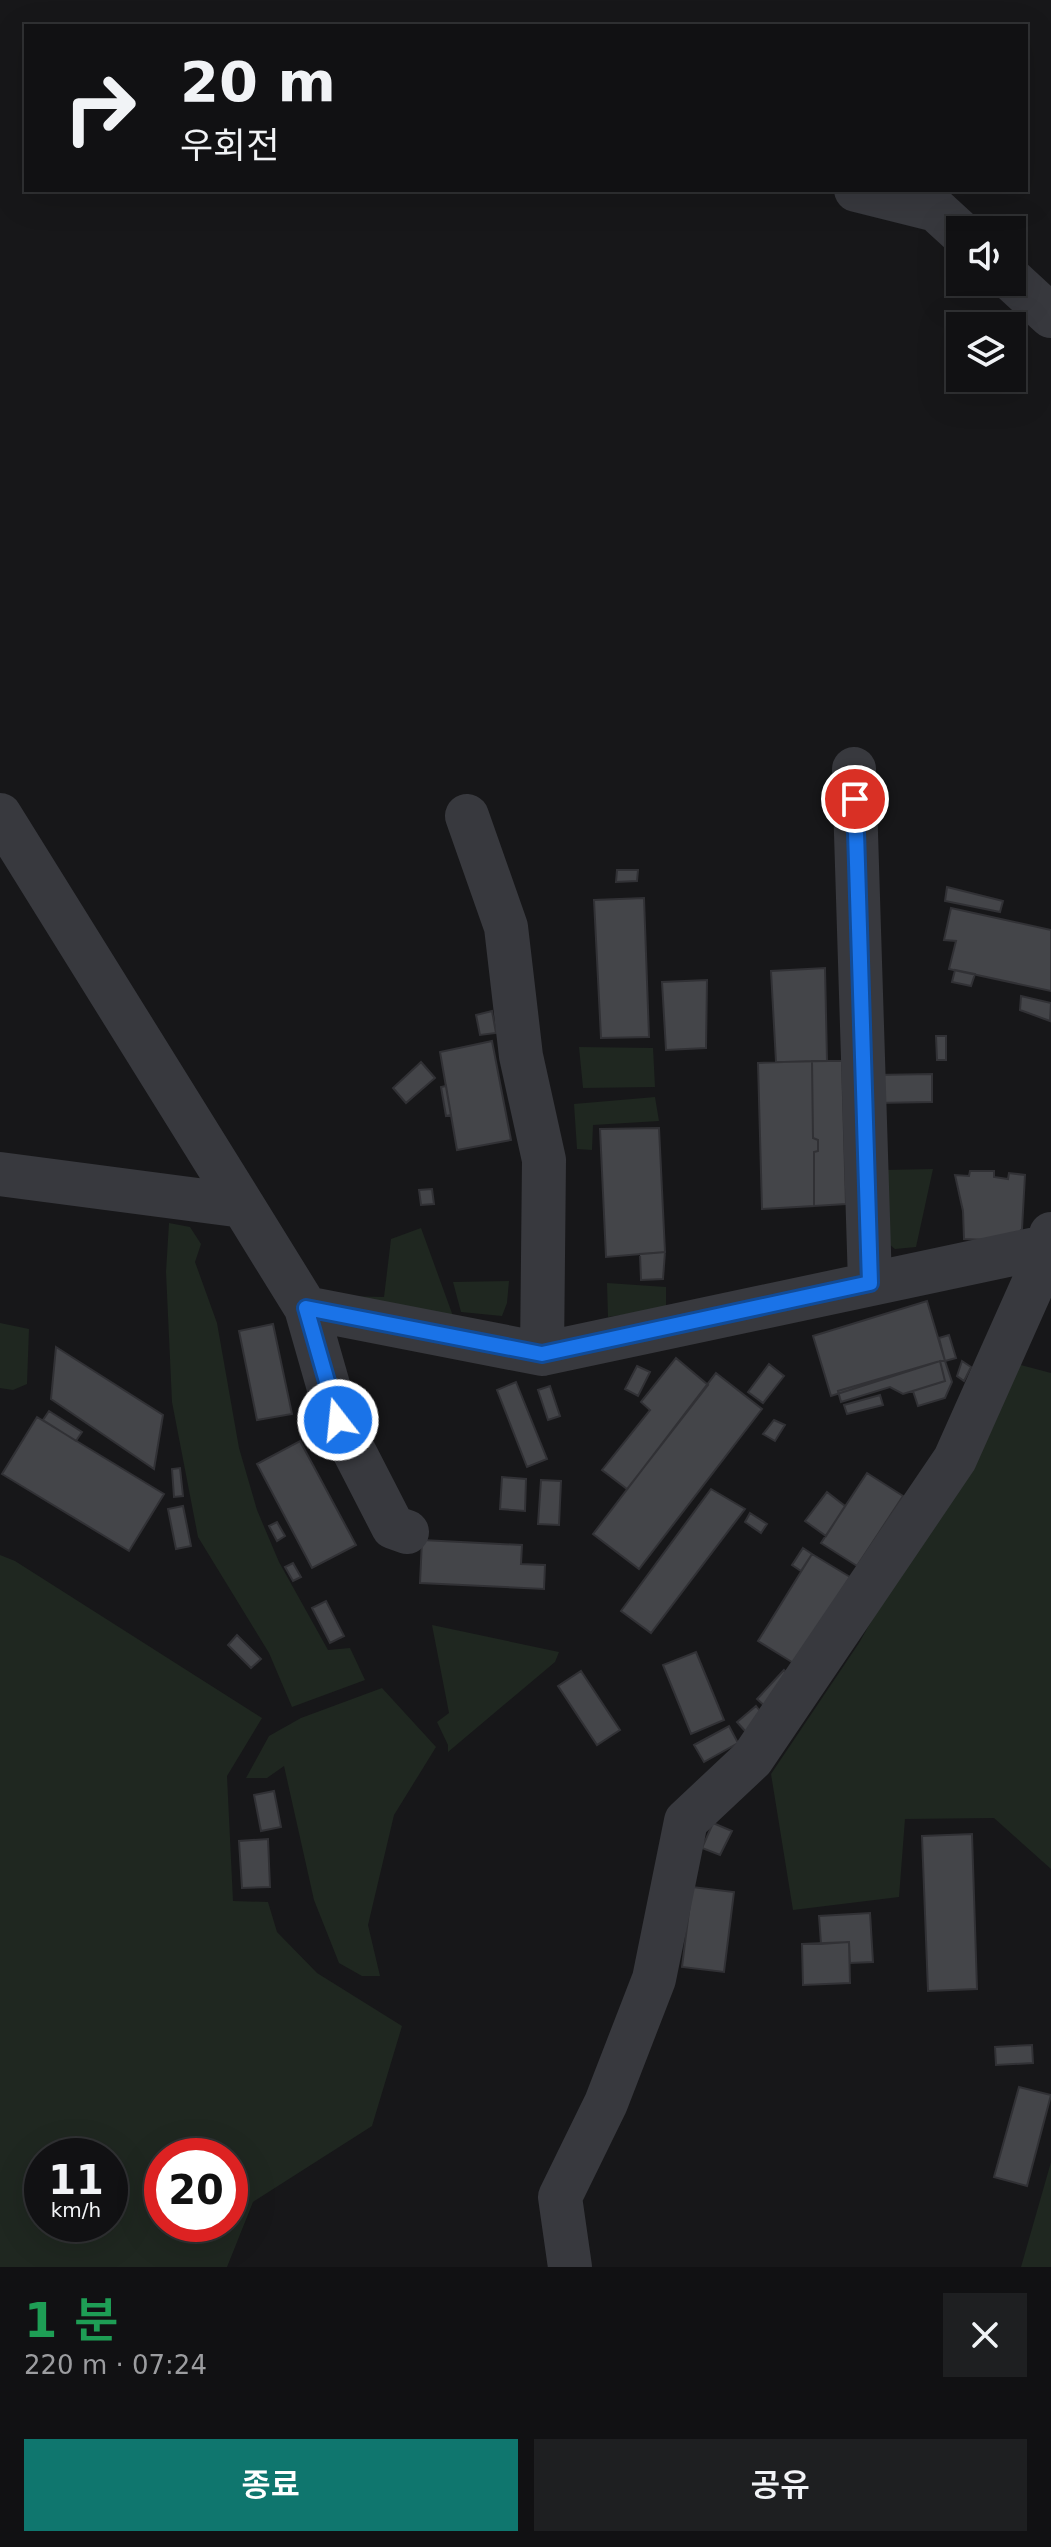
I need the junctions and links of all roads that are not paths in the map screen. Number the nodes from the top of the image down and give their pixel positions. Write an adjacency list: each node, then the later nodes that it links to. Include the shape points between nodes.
1 (864, 192): 2 (lane, via 936,210)
2 (946, 219)
3 (1026, 293): 4 (lane)
4 (1051, 316)
5 (854, 769): 12 (lane)
6 (0, 815): 9 (lane)
7 (467, 816): 14 (lane, via 506,927 521,1056 544,1160)
8 (0, 1174): 9 (lane)
9 (243, 1206): 13 (lane)
10 (1051, 1234): 11 (lane)
11 (1050, 1246): 12 (lane); 16 (lane, via 955,1459 752,1759 686,1821 654,1979 606,2103 560,2197)
12 (870, 1283): 14 (lane)
13 (306, 1308): 14 (lane); 15 (lane, via 338,1420 393,1527)
14 (542, 1354)
15 (407, 1532)
16 (570, 2267)

